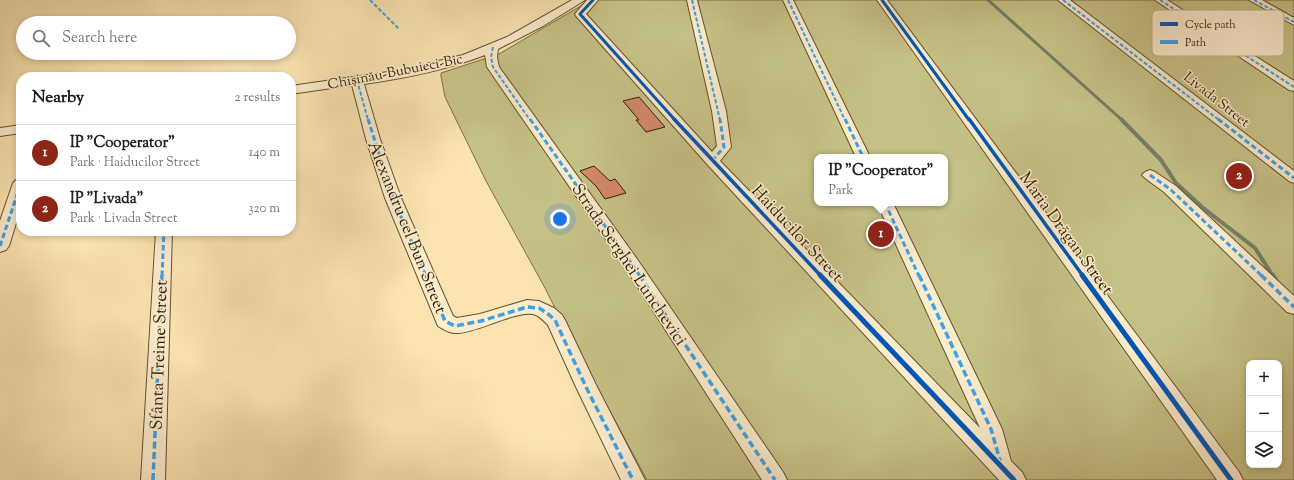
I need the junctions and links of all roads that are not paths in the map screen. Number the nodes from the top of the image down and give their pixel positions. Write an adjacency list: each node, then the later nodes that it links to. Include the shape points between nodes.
1 (580, 0): 13 (street, Chișinău-Bubuieci-Bîc)
2 (593, 0): 21 (street, Haiducilor Street, via 580,14)
3 (692, 0): 21 (street, via 719,111 724,147)
4 (788, 0): 20 (street)
5 (882, 0): 33 (street, Maria Drăgan Street)
6 (1063, 0): 23 (street, Livada Street)
7 (1160, 0): 9 (street)
8 (1254, 0): 10 (street)
9 (1175, 10)
10 (1272, 10)
11 (1284, 16): 12 (street)
12 (1294, 22)
13 (494, 47): 15 (street, Chișinău-Bubuieci-Bîc, via 435,67); 32 (street, Strada Serghei Lunchevici, via 491,57 493,67 631,263)
14 (1245, 56): 16 (street)
15 (357, 80): 17 (street, Chișinău-Bubuieci-Bîc); 31 (street, Alexandru cel Bun Street, via 393,198 445,321 455,326 527,307 539,308 548,313 555,320)
16 (1294, 88)
17 (296, 89)
18 (16, 130): 19 (street)
19 (0, 132)
20 (862, 154)
21 (712, 161): 29 (street, Haiducilor Street)
22 (1150, 175): 28 (street, via 1170,189)
23 (1294, 178)
24 (16, 198): 27 (street)
25 (886, 206): 29 (street, via 991,429)
26 (164, 236): 30 (street, Sfânta Treime Street)
27 (0, 246)
28 (1294, 307)
29 (1008, 474)
30 (153, 480)
31 (633, 480)
32 (775, 480)
33 (1231, 480)

